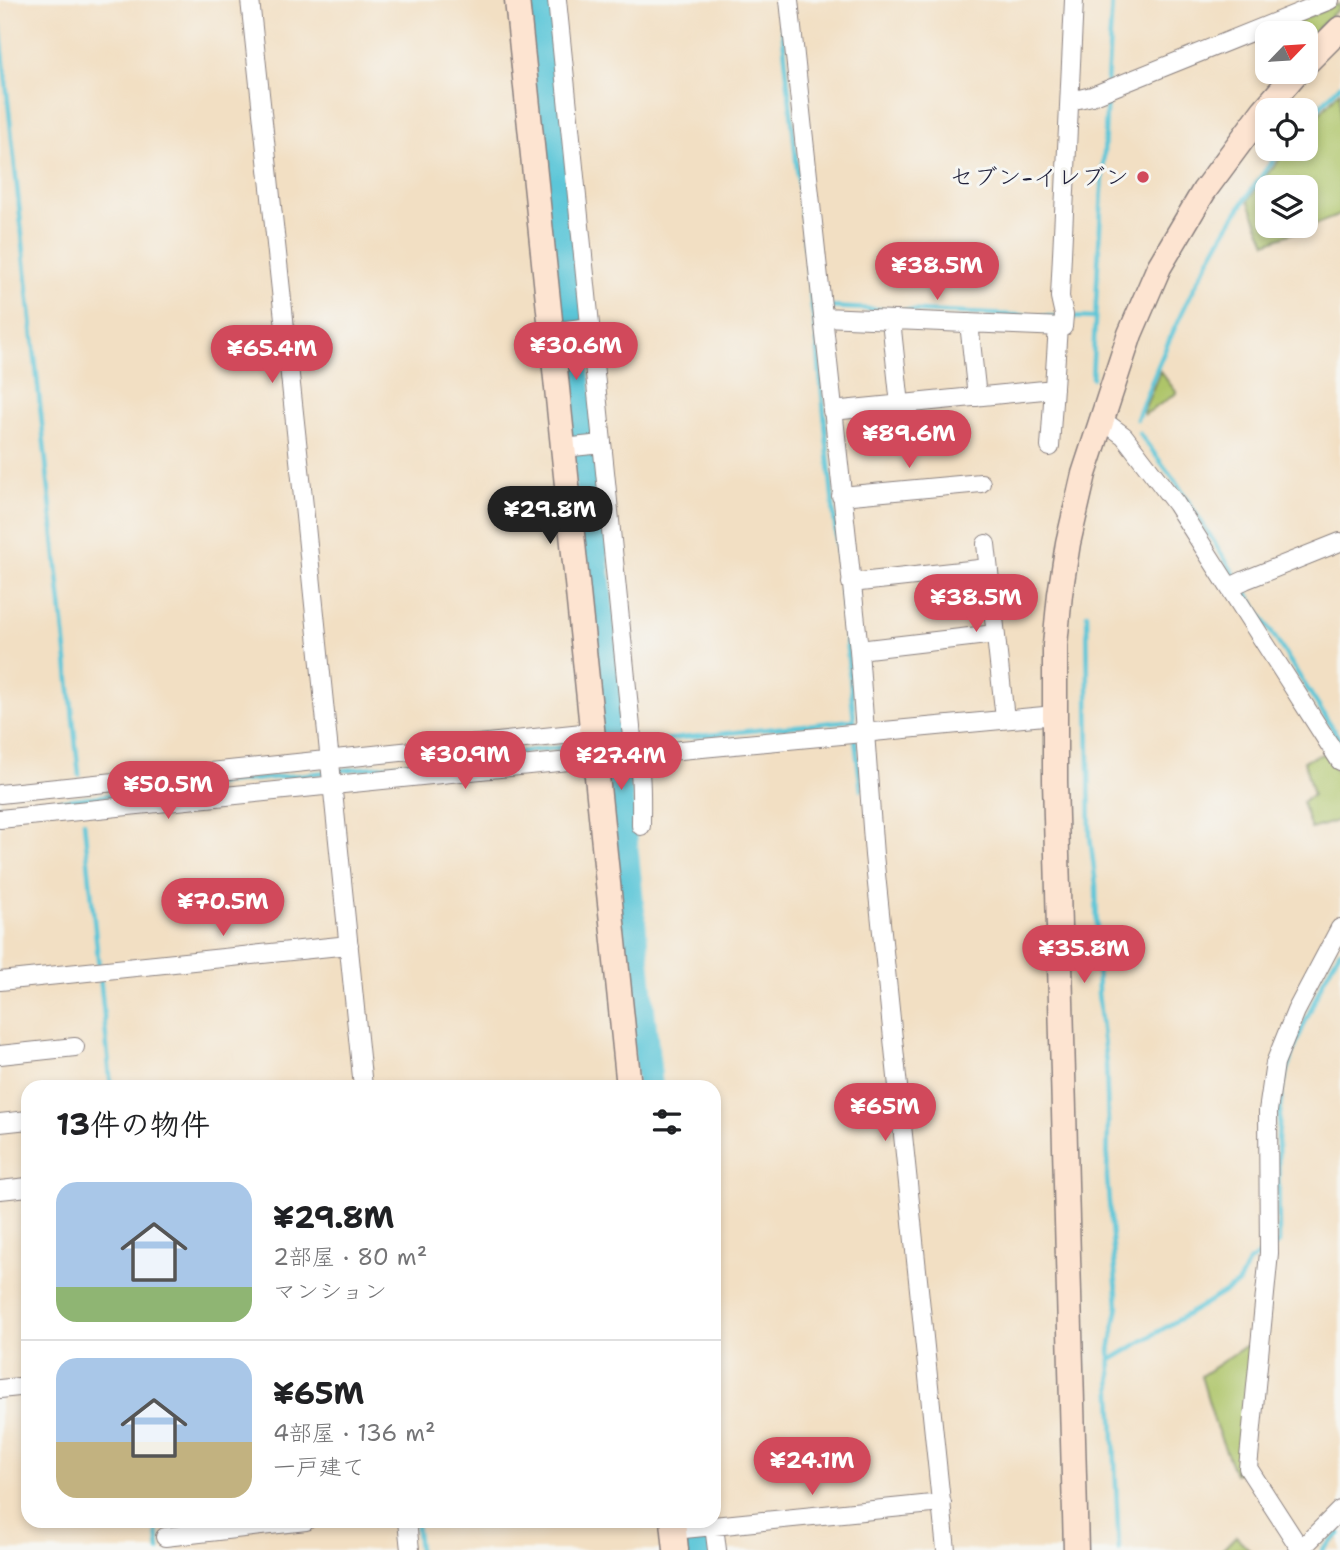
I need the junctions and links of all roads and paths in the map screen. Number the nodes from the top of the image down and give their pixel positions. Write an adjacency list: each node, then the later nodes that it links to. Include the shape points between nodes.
1 (250, 0): 41 (street)
2 (517, 0): 16 (street)
3 (556, 0): 15 (street)
4 (789, 0): 11 (street)
5 (1074, 0): 10 (street)
6 (1331, 0): 10 (street, via 1109,90)
7 (1340, 29): 8 (street)
8 (1318, 51)
9 (1287, 84): 21 (street, via 1204,191 1159,267)
10 (1070, 101): 13 (street)
11 (822, 311): 12 (street); 20 (street)
12 (891, 320): 14 (street); 19 (street)
13 (1062, 321): 14 (street); 17 (street)
14 (969, 323): 18 (street)
15 (587, 327): 16 (street); 22 (street)
16 (557, 331): 23 (street)
17 (1054, 389): 18 (street); 24 (street)
18 (977, 397): 19 (street)
19 (900, 405): 20 (street)
20 (832, 411): 26 (street)
21 (1101, 419): 31 (street, via 1124,436); 34 (street, via 1084,474 1060,594)
22 (599, 444): 23 (street); 38 (street)
23 (569, 447): 36 (street)
24 (1050, 447)
25 (981, 483): 26 (street)
26 (841, 496): 30 (street)
27 (1340, 542): 31 (street)
28 (985, 544): 29 (street)
29 (988, 568): 30 (street); 32 (street)
30 (851, 583): 33 (street)
31 (1237, 584): 40 (street)
32 (995, 634): 33 (street); 35 (street)
33 (859, 650): 37 (street)
34 (1055, 715): 35 (street); 69 (street)
35 (1005, 719): 37 (street)
36 (592, 732): 39 (street); 41 (street)
37 (857, 733): 38 (street); 58 (street, via 874,855)
38 (634, 755): 39 (street); 44 (street)
39 (601, 758): 41 (street); 51 (street)
40 (1340, 761)
41 (333, 767): 42 (street); 43 (street); 46 (street)
42 (0, 794)
43 (0, 819)
44 (641, 827)
45 (1340, 928): 70 (street, via 1296,1011 1275,1063 1268,1111 1269,1249 1248,1468)
46 (349, 945): 47 (street); 50 (street)
47 (0, 981)
48 (75, 1047): 49 (street)
49 (0, 1055)
50 (362, 1080)
51 (628, 1080)
52 (21, 1121): 53 (street)
53 (0, 1123)
54 (21, 1188): 55 (street)
55 (0, 1190)
56 (21, 1387): 57 (street)
57 (0, 1389)
58 (935, 1503): 60 (street); 68 (street)
59 (1340, 1510): 70 (street)
60 (721, 1527)
61 (244, 1528): 65 (street)
62 (408, 1528): 66 (street)
63 (714, 1528): 64 (street)
64 (688, 1531): 67 (street)
65 (165, 1537)
66 (410, 1550)
67 (717, 1550)
68 (947, 1550)
69 (1076, 1550)
70 (1300, 1550)

